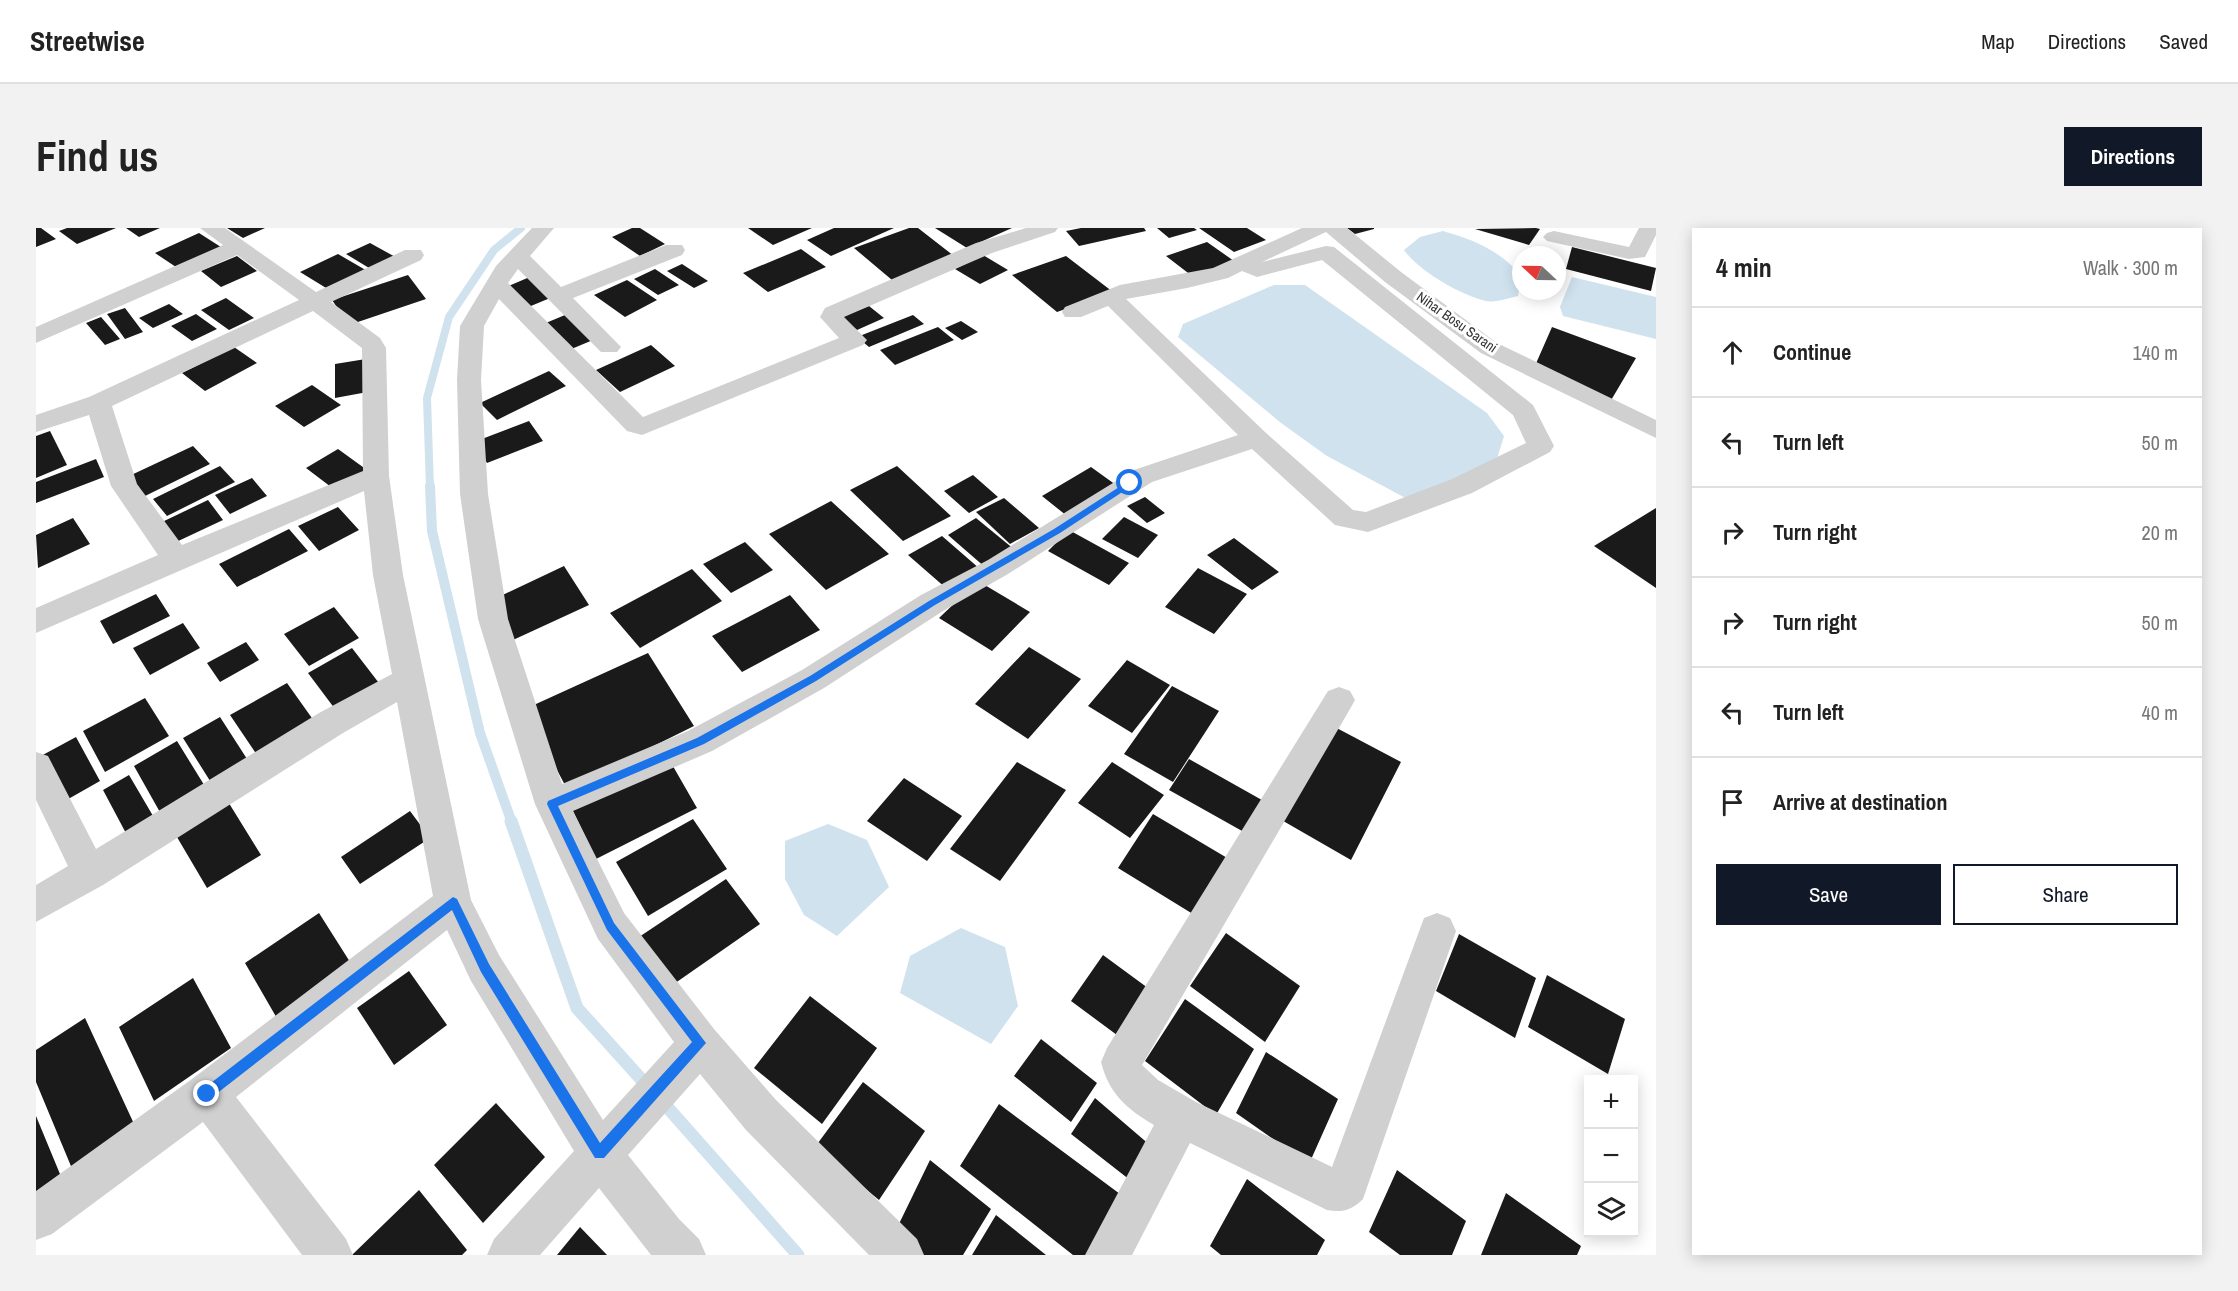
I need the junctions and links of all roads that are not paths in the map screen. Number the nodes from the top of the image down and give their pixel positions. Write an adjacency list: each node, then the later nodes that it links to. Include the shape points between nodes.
1 (210, 228): 8 (street)
2 (544, 228): 11 (street)
3 (1048, 228): 13 (street, via 984,248 831,315 855,340 642,427 637,427)
4 (1319, 228): 12 (street)
5 (1334, 228): 22 (street, Nihar Bosu Sarani, via 1489,348)
6 (1649, 228): 7 (street, via 1637,252 1629,253)
7 (1554, 237)
8 (239, 246): 16 (street); 18 (street)
9 (674, 250): 14 (street)
10 (413, 255): 16 (street)
11 (517, 256): 13 (street); 14 (street)
12 (1242, 263): 15 (street, via 1187,281 1141,287); 23 (street, via 1257,270 1326,252 1524,411 1541,446 1462,486 1368,522 1345,518)
13 (496, 283): 30 (street, via 472,326 469,380 474,494 493,619)
14 (558, 296): 19 (street)
15 (1111, 297): 17 (street); 23 (street)
16 (317, 301): 20 (street); 24 (street, via 372,343 376,352)
17 (1073, 312)
18 (36, 336)
19 (609, 347)
20 (98, 403): 21 (street); 25 (street, via 124,486)
21 (36, 423)
22 (1656, 430)
23 (1256, 438): 30 (street, via 1143,476 782,696 700,741)
24 (376, 476): 25 (street); 27 (street, via 388,575)
25 (176, 559): 26 (street)
26 (36, 621)
27 (409, 680): 31 (street, via 331,723); 32 (street)
28 (1339, 700): 37 (street, via 1121,1062 1128,1083)
29 (36, 766): 31 (street)
30 (552, 804): 35 (street, via 610,926)
31 (90, 873): 33 (street)
32 (453, 903): 36 (street); 38 (street, via 485,968)
33 (36, 905)
34 (1437, 931): 37 (street, via 1348,1184 1340,1191)
35 (700, 1043): 38 (street); 43 (street, via 761,1115)
36 (207, 1094): 39 (street); 40 (street)
37 (1181, 1117): 44 (street)
38 (612, 1139): 41 (street); 42 (street, via 663,1234)
39 (36, 1218)
40 (330, 1255)
41 (510, 1255)
42 (683, 1255)
43 (901, 1255)
44 (1108, 1255)

